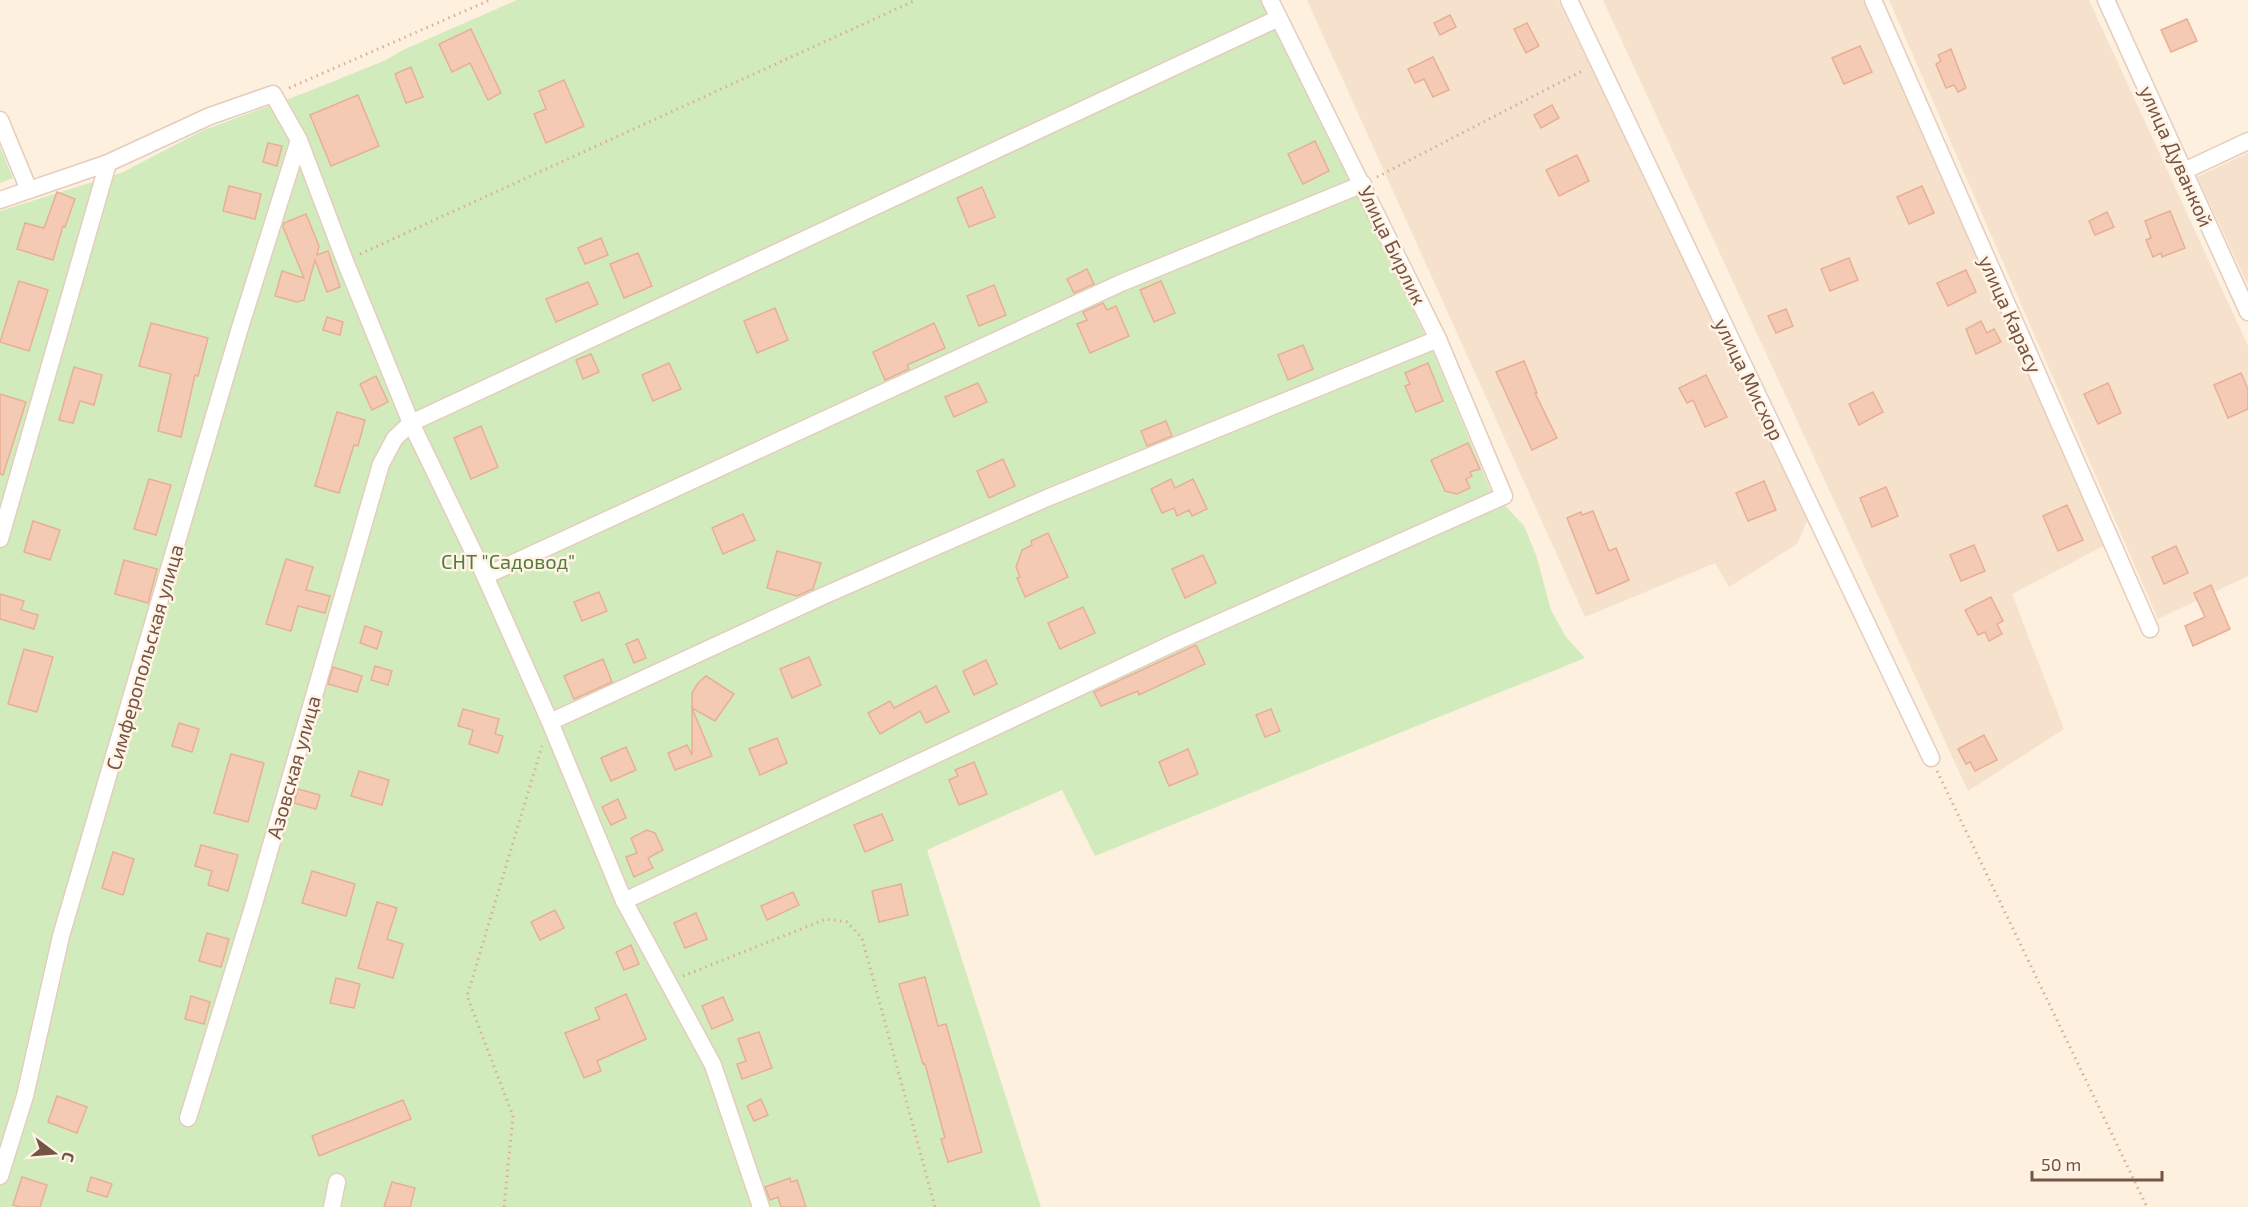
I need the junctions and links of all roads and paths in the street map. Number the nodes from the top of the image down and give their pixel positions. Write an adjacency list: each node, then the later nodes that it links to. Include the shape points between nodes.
1 (490, 0): 9 (path)
2 (916, 0): 18 (path)
3 (1270, 0): 7 (street, Улица Бирлик)
4 (1569, 0): 8 (street, улица Мисхор)
5 (1873, 0): 24 (street, улица Карасу)
6 (2106, 0): 14 (street, улица Дуванкой)
7 (1279, 18): 15 (street, Улица Бирлик); 21 (street)
8 (1599, 63): 15 (path); 26 (street, улица Мисхор)
9 (273, 94): 11 (street); 13 (street, via 210,116)
10 (0, 120): 16 (street)
11 (299, 140): 18 (street); 30 (street, Симферопольская улица, via 61,936 25,1096)
12 (2248, 141): 14 (street)
13 (108, 163): 16 (street); 22 (street)
14 (2184, 171): 19 (street, улица Дуванкой)
15 (1363, 184): 20 (street, Улица Бирлик); 23 (street, via 1121,283)
16 (29, 190): 17 (street)
17 (0, 200)
18 (345, 261): 21 (street)
19 (2248, 312)
20 (1438, 339): 25 (street, via 1047,498); 27 (street, Улица Бирлик, via 1504,496 1178,641)
21 (411, 423): 23 (street); 29 (street, Азовская улица, via 395,438 381,464)
22 (0, 539)
23 (484, 576): 25 (street)
24 (2150, 629)
25 (550, 722): 27 (street); 33 (path, via 467,996 513,1116)
26 (1931, 758): 36 (path)
27 (624, 901): 28 (street)
28 (668, 982): 34 (street, via 713,1065); 35 (path, via 826,919 847,922 862,938)
29 (188, 1118)
30 (0, 1176)
31 (337, 1182): 32 (street)
32 (332, 1207)
33 (504, 1207)
34 (761, 1207)
35 (935, 1207)
36 (2147, 1207)

